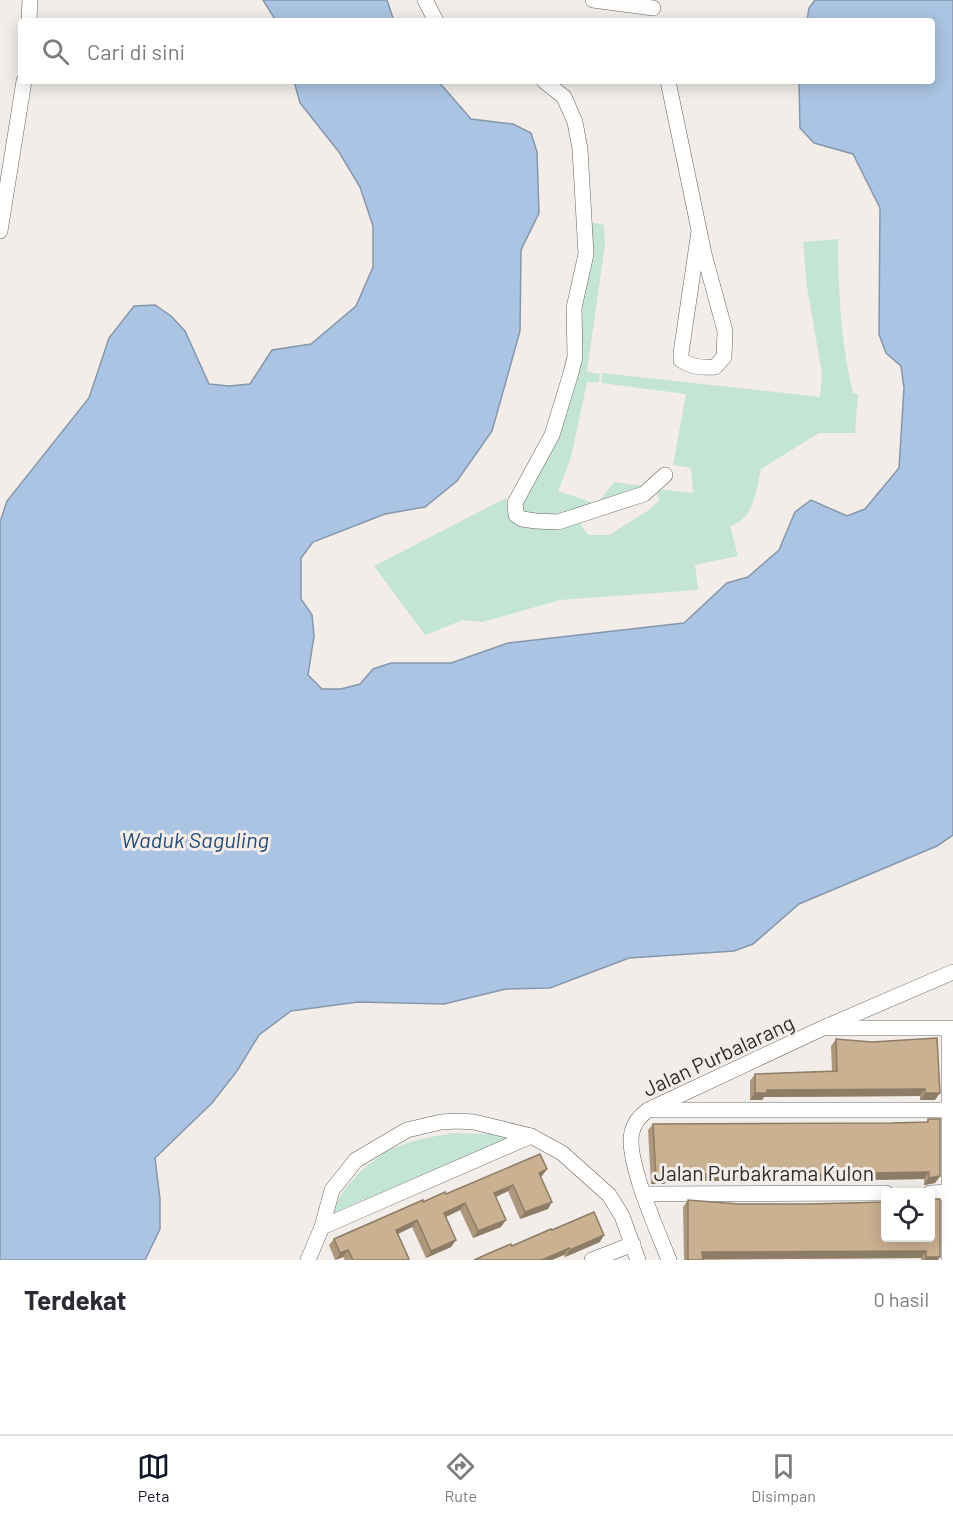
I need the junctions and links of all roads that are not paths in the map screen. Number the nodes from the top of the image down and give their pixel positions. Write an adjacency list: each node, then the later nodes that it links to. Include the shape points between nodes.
1 (30, 0): 5 (street)
2 (425, 0): 6 (street)
3 (593, 0): 4 (street)
4 (654, 10)
5 (29, 18)
6 (434, 18)
7 (24, 84): 10 (street)
8 (548, 84): 13 (street, via 564,96 575,122 586,254 574,308 575,357 571,373 552,435 515,503 516,514 522,519 558,522 644,494)
9 (669, 84): 12 (street)
10 (5, 159): 11 (street, via 6,204)
11 (0, 231)
12 (699, 231): 12 (street, via 725,331 723,357 715,367 705,368 681,360)
13 (665, 475)
14 (953, 972): 15 (street, Jalan Purbalarang)
15 (823, 1028): 16 (street); 17 (street, Jalan Purbalarang)
16 (951, 1029): 18 (street)
17 (648, 1110): 18 (street); 23 (street, Jalan Purbalarang, via 639,1117 632,1132 632,1152)
18 (951, 1110): 21 (street)
19 (531, 1136): 24 (street); 24 (street, via 457,1121 407,1130 356,1160 339,1179); 25 (street, via 562,1153 609,1195)
20 (935, 1192): 21 (street)
21 (951, 1192): 30 (street)
22 (881, 1193): 23 (street, Jalan Purbakrama Kulon)
23 (643, 1194): 29 (street, Jalan Purbalarang)
24 (322, 1227): 26 (street)
25 (633, 1244): 27 (street); 28 (street)
26 (308, 1260)
27 (592, 1260)
28 (638, 1260)
29 (669, 1260)
30 (949, 1260)

